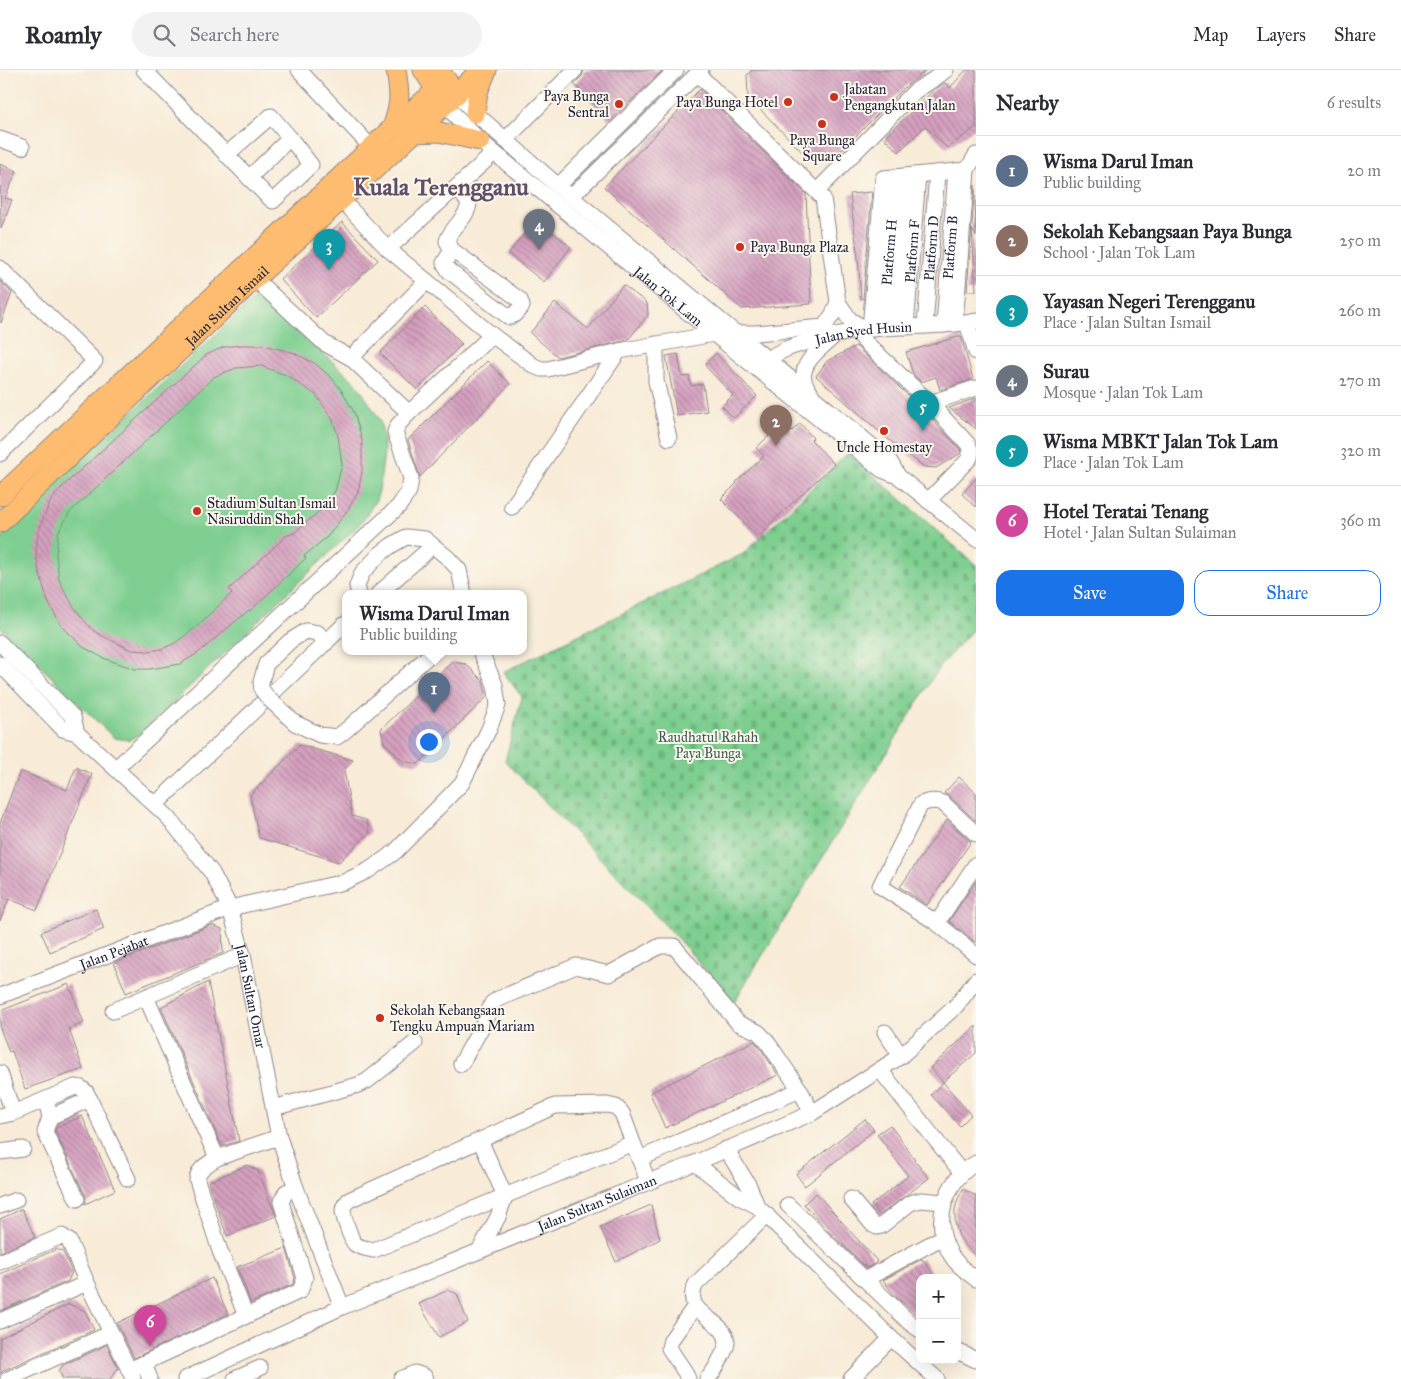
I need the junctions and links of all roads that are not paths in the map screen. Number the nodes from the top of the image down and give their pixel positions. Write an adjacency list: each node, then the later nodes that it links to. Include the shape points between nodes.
1 (144, 70): 22 (street)
2 (299, 70): 19 (street)
3 (396, 70): 14 (main road, via 399,110)
4 (423, 70): 12 (main road)
5 (439, 70): 12 (main road)
6 (480, 70): 12 (main road, Jalan Sultan Ismail)
7 (487, 70): 13 (main road, via 478,92)
8 (575, 70): 18 (street)
9 (676, 70): 26 (street)
10 (941, 72): 28 (street, via 915,91)
11 (702, 73): 28 (street, via 805,169); 29 (street)
12 (446, 96): 13 (street, Jalan Tok Lam); 14 (main road, Jalan Sultan Ismail); 15 (main road, Jalan Sultan Ismail); 21 (street, Jalan Tok Lam)
13 (475, 113): 18 (street, Jalan Tok Lam)
14 (392, 128): 19 (main road, Jalan Sultan Ismail)
15 (413, 133): 21 (main road, via 440,132); 30 (main road, Jalan Sultan Ismail)
16 (290, 138): 22 (street, via 271,116); 25 (street); 25 (street, via 311,165 273,200)
17 (0, 139): 20 (street)
18 (505, 140): 26 (street, Jalan Tok Lam)
19 (371, 146): 54 (main road, Jalan Sultan Ismail)
20 (22, 147)
21 (487, 147): 27 (street); 39 (street, Jalan Tok Lam)
22 (226, 155): 25 (street)
23 (976, 155): 24 (street)
24 (926, 174): 37 (street); 37 (street); 37 (street); 37 (street, Platform F)
25 (249, 178)
26 (558, 186): 29 (street, Jalan Tok Lam)
27 (456, 188): 31 (street); 32 (street, via 469,203 447,241)
28 (817, 191): 36 (street, via 823,198)
29 (571, 197): 38 (street, Jalan Tok Lam)
30 (341, 199): 31 (street); 34 (main road, Jalan Sultan Ismail)
31 (388, 249): 35 (street)
32 (452, 250): 32 (street, via 520,300 522,306 514,315 509,317 449,270 444,263)
33 (0, 268): 52 (street, via 95,361)
34 (255, 279): 45 (street, via 324,343); 57 (main road, Jalan Sultan Ismail)
35 (427, 281): 40 (street); 45 (street)
36 (838, 302): 37 (street, via 850,320); 38 (street, Jalan Syed Husin, via 824,327)
37 (923, 325): 41 (street, Jalan Syed Husin); 44 (street); 49 (street, via 864,341)
38 (734, 333): 46 (street, Jalan Tok Lam)
39 (714, 334): 42 (street); 46 (street, Jalan Tok Lam)
40 (492, 335): 43 (street, via 541,369); 50 (street)
41 (835, 336): 46 (street, Jalan Syed Husin, via 784,350); 48 (street, via 813,356 804,370 804,381)
42 (656, 344): 43 (street); 51 (street, via 656,381)
43 (619, 351): 56 (street)
44 (976, 352)
45 (351, 358): 50 (street)
46 (762, 365): 48 (street, Jalan Tok Lam); 53 (street, Jalan Tok Lam, via 882,470)
47 (976, 388): 49 (street)
48 (813, 398): 53 (street, Jalan Tok Lam, via 889,460)
49 (930, 403): 55 (street, via 968,444 970,458)
50 (409, 413): 69 (street, via 395,432 411,478 409,491 399,506)
51 (669, 438)
52 (0, 454)
53 (898, 476): 55 (street, Jalan Tok Lam)
54 (0, 496)
55 (928, 501): 58 (street, Jalan Tok Lam)
56 (512, 507)
57 (0, 523)
58 (976, 539)
59 (425, 545): 60 (street, via 406,537 392,545 362,573); 61 (street); 62 (street, via 434,546 459,570)
60 (358, 590)
61 (382, 590)
62 (463, 590)
63 (342, 627): 64 (street)
64 (326, 643): 66 (street, bridge, via 318,633 306,631 266,664 261,682 268,698 295,723 320,735 337,737); 70 (street)
65 (0, 644): 68 (street, Jalan Sultan Omar)
66 (430, 655)
67 (482, 655): 73 (street, Jalan Pejabat, via 495,685 498,705 489,729 462,783 395,852 344,882)
68 (7, 671): 69 (street, Jalan Sultan Omar, via 63,728 78,733)
69 (116, 768): 70 (street, Jalan Sultan Omar)
70 (156, 804): 73 (street, Jalan Sultan Omar, via 212,873)
71 (976, 834): 74 (street, via 943,803 936,800 921,804 880,886)
72 (976, 864): 74 (street)
73 (230, 908): 75 (street, Jalan Sultan Omar); 78 (street, Jalan Pejabat)
74 (937, 924): 76 (street)
75 (243, 955): 79 (street); 90 (street, Jalan Sultan Omar)
76 (976, 955)
77 (976, 980): 83 (street, Jalan Sultan Sulaiman, via 956,1006)
78 (0, 996)
79 (146, 996): 80 (street); 100 (street)
80 (113, 1011)
81 (885, 1032): 83 (street)
82 (415, 1043): 90 (street, via 367,1081)
83 (901, 1056): 85 (street, Jalan Sultan Sulaiman)
84 (461, 1064): 87 (street, via 492,1003 498,999 576,966 609,974 660,946 674,946 738,1023 758,1032 766,1040)
85 (880, 1070): 91 (street, Jalan Sultan Sulaiman); 104 (street)
86 (0, 1073): 92 (street)
87 (800, 1090): 91 (street); 101 (street)
88 (90, 1099): 89 (street, via 86,1092 75,1087); 93 (street); 105 (street)
89 (46, 1100): 92 (street); 93 (street)
90 (273, 1108): 94 (street, Jalan Sultan Omar)
91 (812, 1113): 98 (street, Jalan Sultan Sulaiman)
92 (6, 1115)
93 (50, 1117): 109 (street, via 45,1132)
94 (279, 1137): 100 (street); 107 (street, Jalan Sultan Omar)
95 (480, 1140): 96 (street, via 555,1106 607,1105 622,1113); 108 (street); 108 (street, via 349,1200 343,1211 352,1240 362,1248 374,1250)
96 (633, 1144): 101 (street); 108 (street)
97 (23, 1149): 99 (street)
98 (726, 1150): 102 (street, Jalan Sultan Sulaiman); 115 (street)
99 (0, 1152)
100 (217, 1158): 124 (street, via 203,1167 198,1173 198,1180 220,1251)
101 (639, 1159): 106 (street)
102 (695, 1163): 106 (street, Jalan Sultan Sulaiman); 115 (street, via 739,1198)
103 (976, 1163): 104 (street)
104 (962, 1173): 112 (street)
105 (128, 1179)
106 (648, 1181): 117 (street, Jalan Sultan Sulaiman)
107 (296, 1188): 123 (street, Jalan Sultan Omar); 124 (street, via 286,1192 281,1202 305,1278 300,1291)
108 (505, 1196): 117 (street, via 498,1217)
109 (77, 1199)
110 (851, 1199): 112 (street, via 877,1227 910,1203 921,1200)
111 (16, 1200): 113 (street)
112 (944, 1202): 116 (street)
113 (0, 1206)
114 (788, 1206): 119 (street)
115 (762, 1211): 122 (street, via 696,1284 692,1292); 128 (street)
116 (943, 1237): 119 (street); 120 (street, via 950,1254)
117 (479, 1251): 123 (street, Jalan Sultan Sulaiman)
118 (0, 1262): 121 (street, via 62,1236 69,1241)
119 (866, 1279): 126 (street)
120 (976, 1279)
121 (87, 1283): 125 (street); 127 (street)
122 (695, 1306): 140 (street, via 671,1340 669,1348); 141 (street, via 727,1340 726,1349)
123 (342, 1307): 134 (street, Jalan Sultan Sulaiman)
124 (246, 1316): 131 (street)
125 (0, 1321)
126 (916, 1327)
127 (111, 1333): 133 (street); 135 (street)
128 (891, 1338): 142 (street); 143 (street)
129 (961, 1353): 130 (street)
130 (976, 1360)
131 (144, 1363): 133 (street); 136 (street)
132 (260, 1368): 137 (street)
133 (131, 1374)
134 (195, 1377)
135 (8, 1379)
136 (150, 1379)
137 (235, 1379)
138 (401, 1379): 139 (street, via 414,1373)
139 (426, 1379)
140 (688, 1379)
141 (707, 1379)
142 (851, 1379)
143 (937, 1379)

